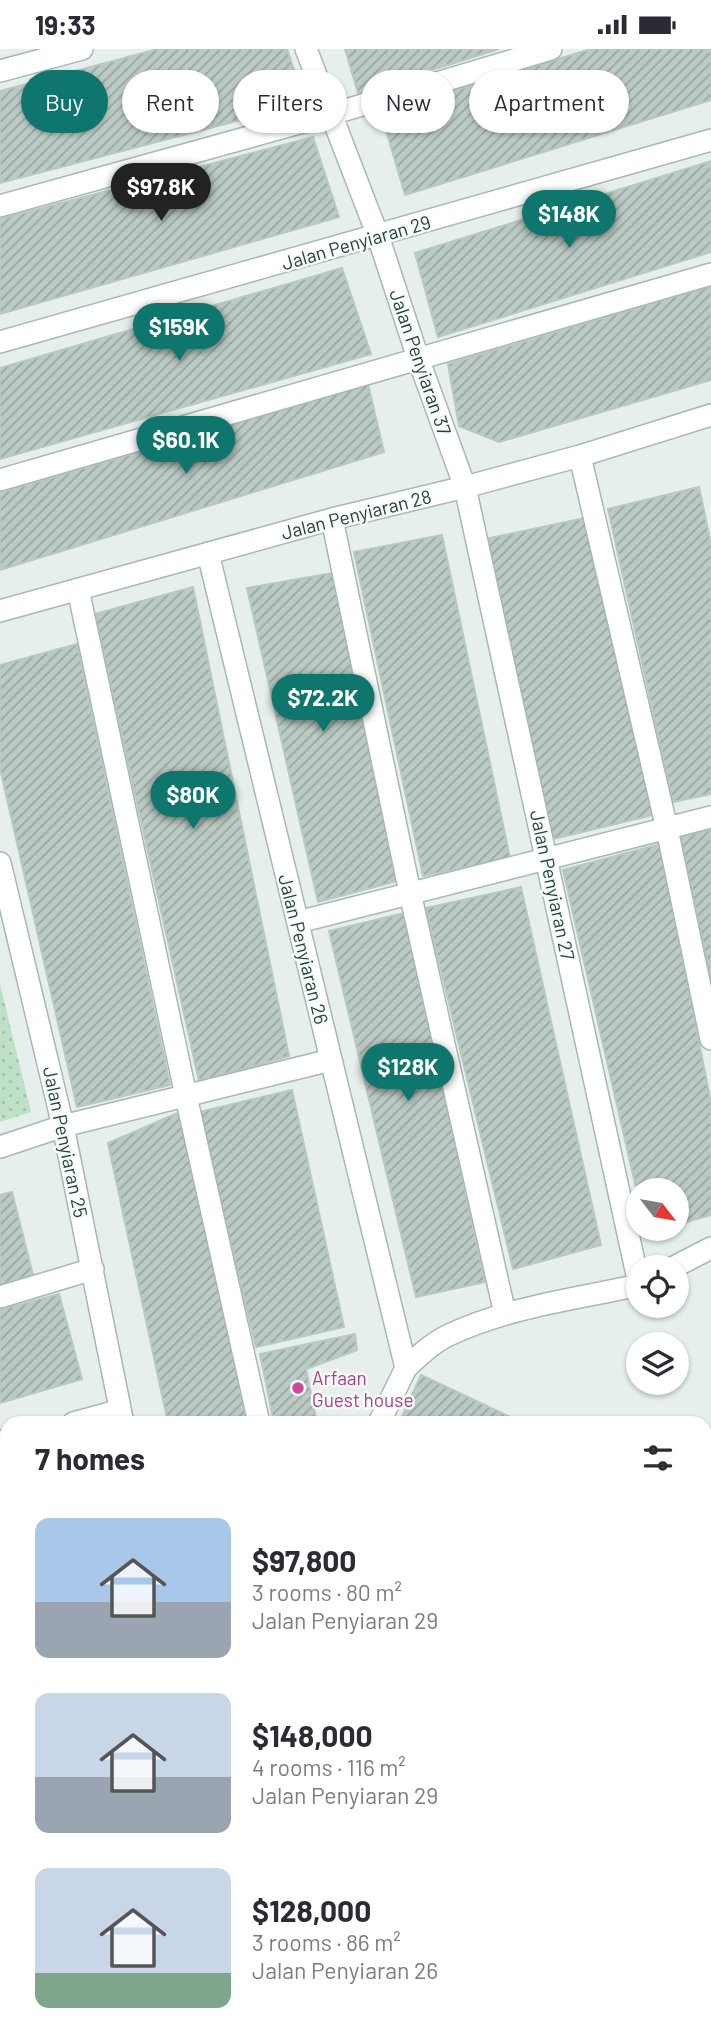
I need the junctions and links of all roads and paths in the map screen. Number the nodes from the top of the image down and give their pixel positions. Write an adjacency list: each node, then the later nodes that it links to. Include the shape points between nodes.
1 (82, 49): 5 (street)
2 (306, 49): 4 (street, Jalan Penyiaran 37)
3 (551, 49): 6 (street)
4 (314, 70)
5 (0, 71)
6 (347, 110)
7 (263, 133): 10 (street)
8 (339, 133): 11 (street, Jalan Penyiaran 37)
9 (711, 140): 11 (street, Jalan Penyiaran 29)
10 (0, 206)
11 (378, 236): 13 (street, Jalan Penyiaran 29); 14 (street, Jalan Penyiaran 37)
12 (711, 274): 14 (street)
13 (0, 342)
14 (418, 358): 17 (street); 18 (street, Jalan Penyiaran 37)
15 (711, 415): 16 (street, Jalan Penyiaran 28)
16 (580, 456): 18 (street, Jalan Penyiaran 28); 24 (street)
17 (0, 480)
18 (465, 487): 19 (street, Jalan Penyiaran 28); 25 (street, Jalan Penyiaran 27)
19 (331, 519): 20 (street, Jalan Penyiaran 28); 27 (street)
20 (208, 553): 21 (street, Jalan Penyiaran 28); 28 (street, Jalan Penyiaran 26)
21 (79, 589): 22 (street, Jalan Penyiaran 28); 31 (street)
22 (0, 611)
23 (711, 817): 24 (street)
24 (667, 829): 25 (street); 29 (street)
25 (547, 859): 27 (street); 35 (street, Jalan Penyiaran 27)
26 (0, 863): 32 (street, Jalan Penyiaran 25)
27 (410, 893): 28 (street); 40 (street)
28 (298, 922): 30 (street, Jalan Penyiaran 26)
29 (711, 1039)
30 (331, 1061): 31 (street); 41 (street, Jalan Penyiaran 26)
31 (186, 1096): 32 (street); 43 (street)
32 (63, 1126): 33 (street); 37 (street, Jalan Penyiaran 25)
33 (0, 1147)
34 (711, 1248): 36 (street)
35 (633, 1255)
36 (689, 1259)
37 (93, 1269): 39 (street); 42 (street, Jalan Penyiaran 25)
38 (626, 1288): 40 (street, Jalan Penyiaran 27)
39 (0, 1297)
40 (505, 1314): 41 (street, Jalan Penyiaran 27, via 448,1335)
41 (406, 1369): 44 (street)
42 (121, 1416)
43 (257, 1416)
44 (382, 1416)

